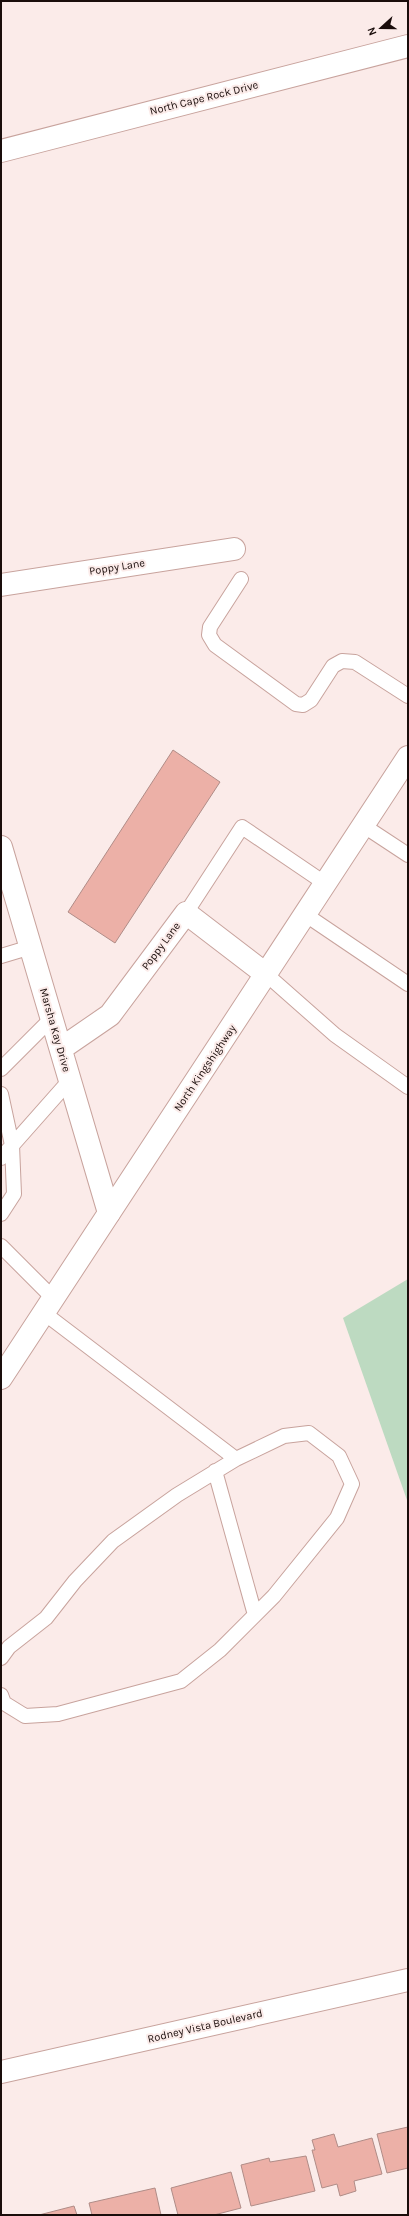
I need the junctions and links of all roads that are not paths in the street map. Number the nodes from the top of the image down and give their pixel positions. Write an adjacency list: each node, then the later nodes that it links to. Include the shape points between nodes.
1 (408, 46): 2 (street, North Cape Rock Drive)
2 (1, 151)
3 (234, 549): 5 (street, Poppy Lane)
4 (241, 579): 6 (lane, via 210,627 209,635 215,645 296,704 303,705 311,700 333,666 342,661 356,662)
5 (1, 586)
6 (408, 696)
7 (408, 757): 8 (street, North Kingshighway)
8 (364, 826): 10 (lane); 11 (street, North Kingshighway)
9 (1, 847): 14 (street, Marsha Kay Drive)
10 (408, 855)
11 (326, 884): 12 (lane, via 242,827); 13 (street, North Kingshighway)
12 (186, 913): 16 (street, Poppy Lane); 19 (street, Poppy Lane, via 110,1015)
13 (306, 915): 16 (street, North Kingshighway); 17 (lane)
14 (31, 947): 15 (lane); 18 (street, Marsha Kay Drive)
15 (1, 956)
16 (267, 975): 22 (lane, via 335,1035); 26 (street, North Kingshighway)
17 (408, 984)
18 (52, 1018): 19 (street, Marsha Kay Drive); 20 (lane)
19 (62, 1048): 21 (street, Marsha Kay Drive)
20 (1, 1069)
21 (70, 1080): 24 (lane); 26 (street, Marsha Kay Drive)
22 (408, 1087)
23 (1, 1094): 24 (lane)
24 (12, 1145): 25 (lane); 27 (lane, via 14,1194)
25 (1, 1158)
26 (109, 1213): 29 (street, North Kingshighway)
27 (1, 1214)
28 (1, 1246): 29 (lane)
29 (48, 1305): 30 (street, North Kingshighway); 31 (lane)
30 (1, 1378)
31 (236, 1459): 32 (lane); 33 (lane, via 284,1436 309,1432 339,1456 352,1484 337,1518 274,1596)
32 (215, 1471): 33 (lane); 34 (lane, via 113,1541 74,1581 46,1618 8,1647)
33 (255, 1615): 35 (lane, via 220,1650 181,1681 58,1714 25,1716 4,1703)
34 (1, 1658)
35 (1, 1695)
36 (408, 1980): 37 (street, Rodney Vista Boulevard)
37 (1, 2072)

